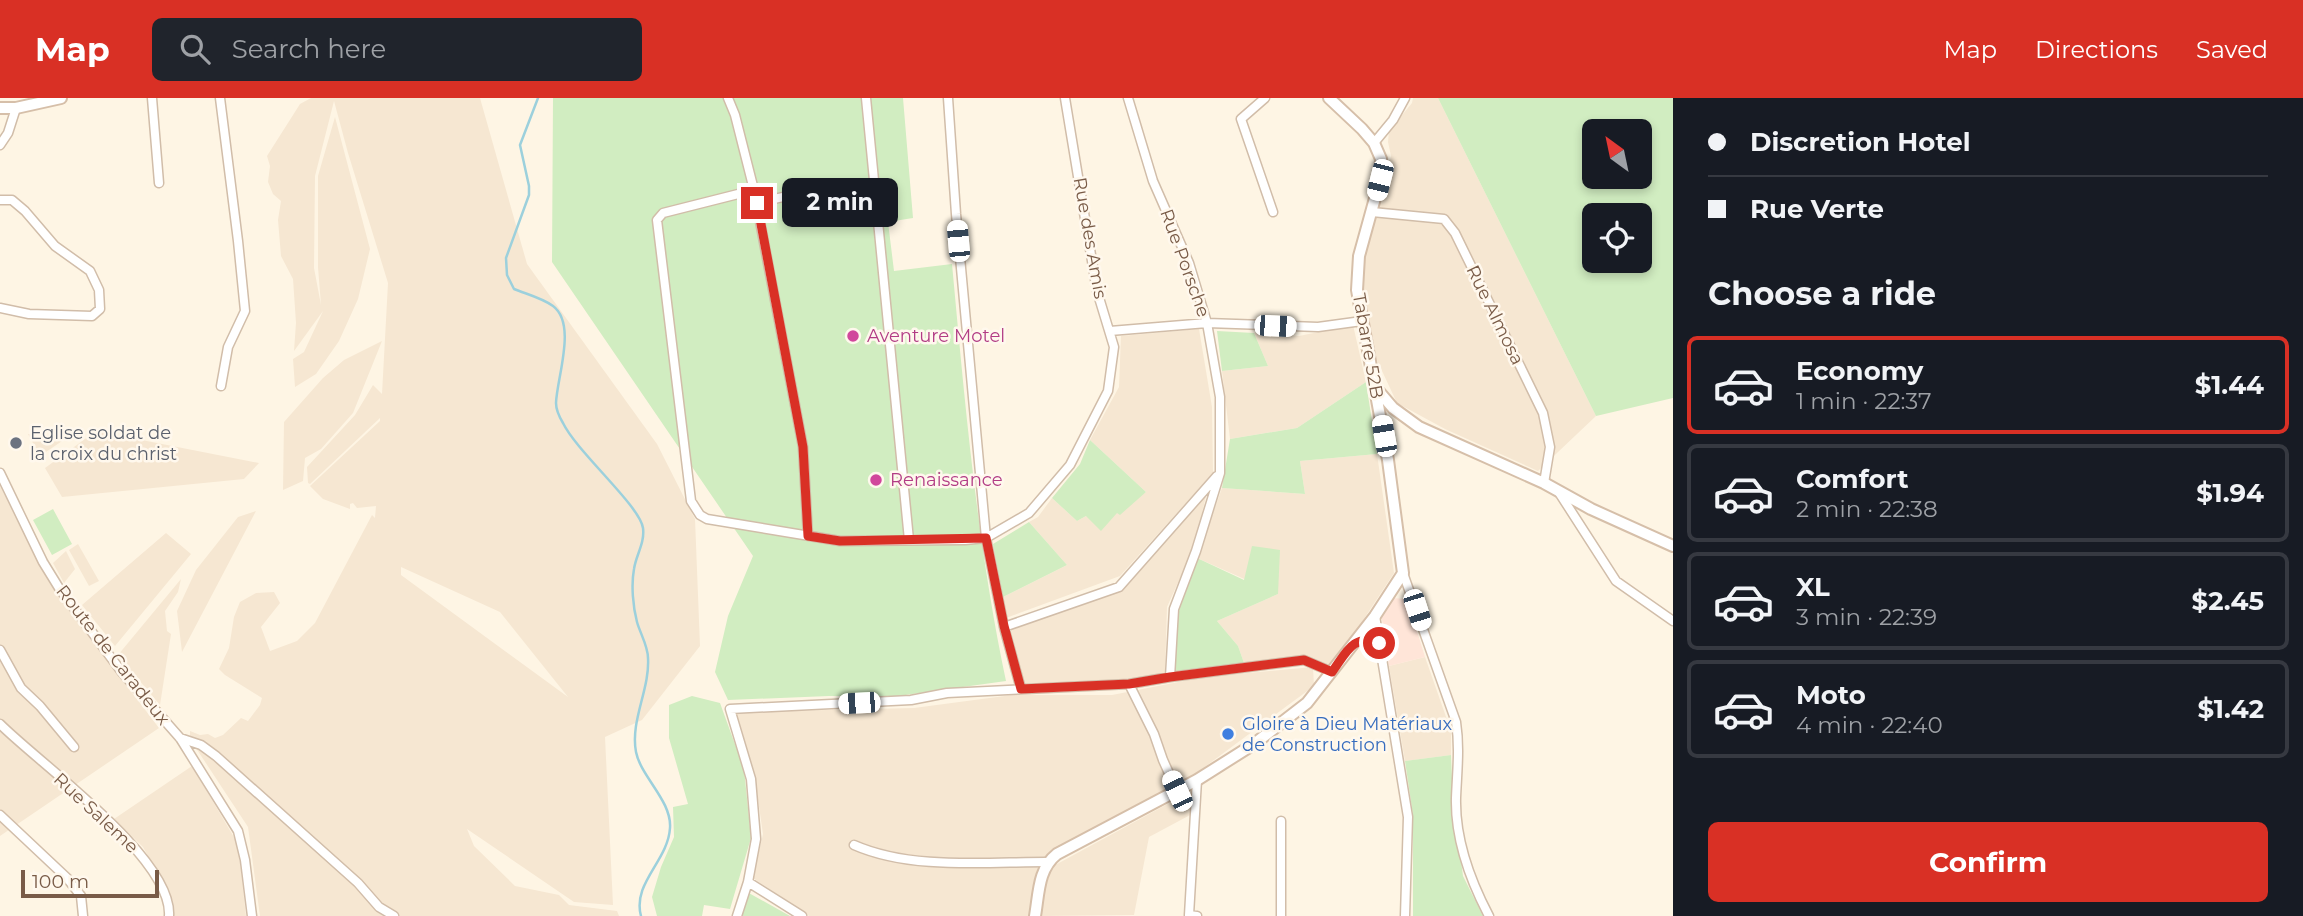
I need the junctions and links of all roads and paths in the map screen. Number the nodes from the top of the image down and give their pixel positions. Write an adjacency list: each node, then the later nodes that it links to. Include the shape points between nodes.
1 (61, 98): 13 (street)
2 (152, 98): 16 (street)
3 (220, 98): 27 (street, via 245,311 228,346)
4 (727, 98): 17 (street)
5 (866, 98): 35 (street)
6 (948, 98): 34 (street)
7 (1065, 98): 26 (street, Rue des Amis, via 1097,291)
8 (1128, 98): 25 (street, Rue Porsche, via 1153,181 1189,263)
9 (1265, 98): 21 (street, via 1241,119)
10 (1329, 98): 14 (street)
11 (1405, 98): 14 (street, via 1394,120)
12 (0, 108): 13 (street)
13 (16, 108): 15 (street)
14 (1374, 142): 22 (street, Tabarre 52B, via 1381,159)
15 (0, 145)
16 (159, 183)
17 (754, 190): 20 (street); 33 (street, via 663,213 657,220 691,502 707,519)
18 (800, 193): 20 (street)
19 (0, 200): 23 (street, via 12,200 55,246 90,271 99,290 100,309 92,316)
20 (757, 203): 33 (street, via 803,447)
21 (1273, 212)
22 (1372, 212): 24 (street, Tabarre 52B, via 1359,256 1357,290); 31 (street, Rue Almosa, via 1444,219 1455,233 1543,413 1550,447)
23 (0, 308)
24 (1362, 321): 25 (street, via 1318,327); 28 (street, Tabarre 52B)
25 (1207, 323): 26 (street); 30 (street, Rue Porsche, via 1220,397)
26 (1110, 331): 34 (street, Rue des Amis, via 1114,347 1108,391 1070,465 1029,513)
27 (221, 386)
28 (1375, 387): 31 (street, via 1393,408 1419,426); 37 (street, Tabarre 52B)
29 (0, 473): 49 (street, Route de Caradeux, via 58,588)
30 (1220, 473): 40 (street, via 1119,587); 45 (street, Rue Porsche, via 1174,609)
31 (1544, 483): 32 (street)
32 (1559, 491): 36 (street); 39 (street, via 1616,581)
33 (808, 536): 35 (street, via 840,541)
34 (986, 538): 35 (street); 40 (street)
35 (909, 540)
36 (1673, 546)
37 (1403, 573): 38 (street); 69 (street, via 1456,722 1460,833 1468,875)
38 (1374, 615): 41 (street); 42 (street)
39 (1673, 621)
40 (1004, 626): 47 (street)
41 (1354, 642): 42 (street, via 1367,638); 44 (street)
42 (1379, 643): 68 (street, via 1408,817)
43 (0, 650): 50 (street, via 21,688)
44 (1332, 672): 45 (street, via 1304,660); 51 (street, via 1307,703)
45 (1170, 677): 46 (street)
46 (1129, 684): 47 (street); 52 (street)
47 (1021, 689): 57 (street, via 947,693 911,701 730,709 751,779 756,839)
48 (0, 724): 61 (street, Rue Saleme, via 100,813 151,866 170,903)
49 (180, 738): 58 (street, via 216,756 350,875); 62 (street, Route de Caradeux, via 238,831)
50 (74, 747)
51 (1197, 780): 52 (street); 66 (street, via 1189,915)
52 (1177, 791): 56 (street)
53 (0, 815): 60 (street, via 81,895)
54 (1281, 821): 67 (street)
55 (854, 845): 56 (street, via 876,855 918,861)
56 (1046, 862): 65 (street)
57 (748, 882): 59 (street); 64 (street)
58 (380, 912): 63 (street)
59 (798, 915)
60 (83, 916)
61 (169, 916)
62 (253, 916)
63 (394, 916)
64 (737, 916)
65 (1035, 916)
66 (1198, 916)
67 (1281, 916)
68 (1405, 916)
69 (1489, 916)

